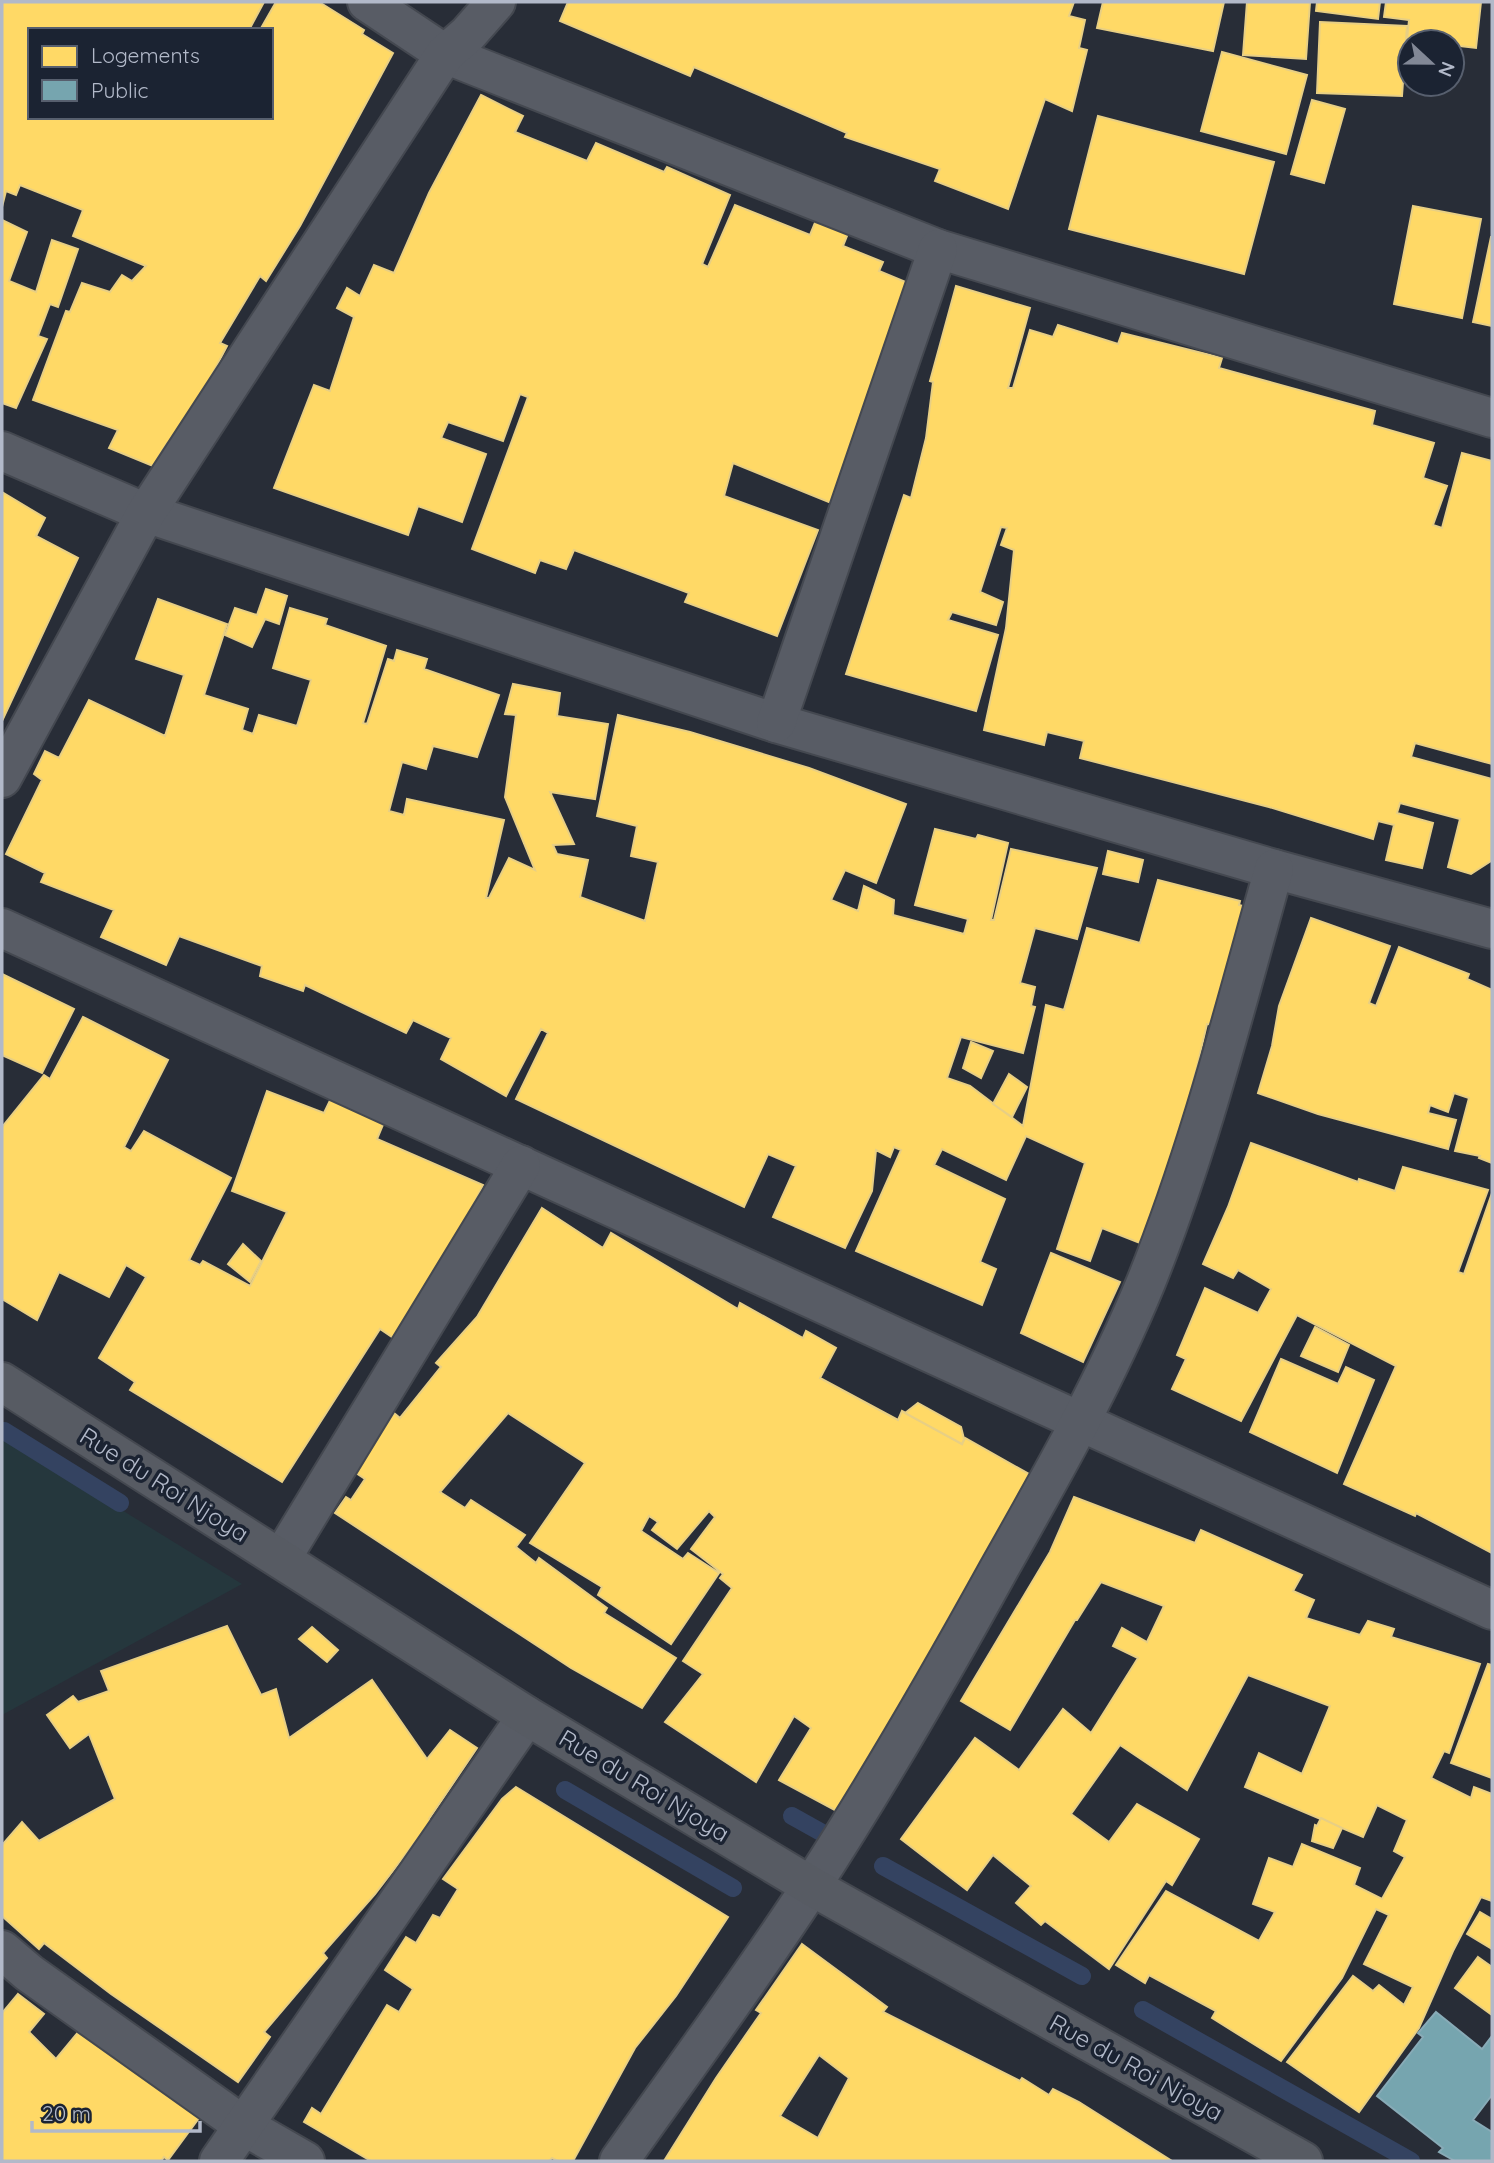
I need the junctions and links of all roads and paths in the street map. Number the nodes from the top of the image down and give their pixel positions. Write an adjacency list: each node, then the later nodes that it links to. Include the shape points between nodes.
1 (368, 2): 3 (street)
2 (496, 2): 3 (street)
3 (445, 54): 4 (street); 7 (street)
4 (938, 249): 5 (street); 8 (street)
5 (1492, 418)
6 (2, 451): 7 (street)
7 (146, 513): 8 (street); 9 (street)
8 (775, 723): 10 (street)
9 (2, 778)
10 (1274, 869): 12 (street); 15 (street, via 1194,1151 1144,1286)
11 (2, 928): 13 (street)
12 (1492, 929)
13 (521, 1165): 15 (street); 16 (street)
14 (2, 1382): 16 (main road, Rue du Roi Njoya)
15 (1082, 1422): 17 (street); 19 (street, via 947,1663)
16 (281, 1559): 18 (main road, Rue du Roi Njoya)
17 (1492, 1610)
18 (527, 1716): 19 (main road, Rue du Roi Njoya); 21 (street)
19 (811, 1886): 24 (street); 25 (main road, Rue du Roi Njoya)
20 (2, 1951): 21 (street)
21 (244, 2126): 22 (street); 23 (street)
22 (219, 2161)
23 (305, 2161)
24 (620, 2161)
25 (1303, 2161)

